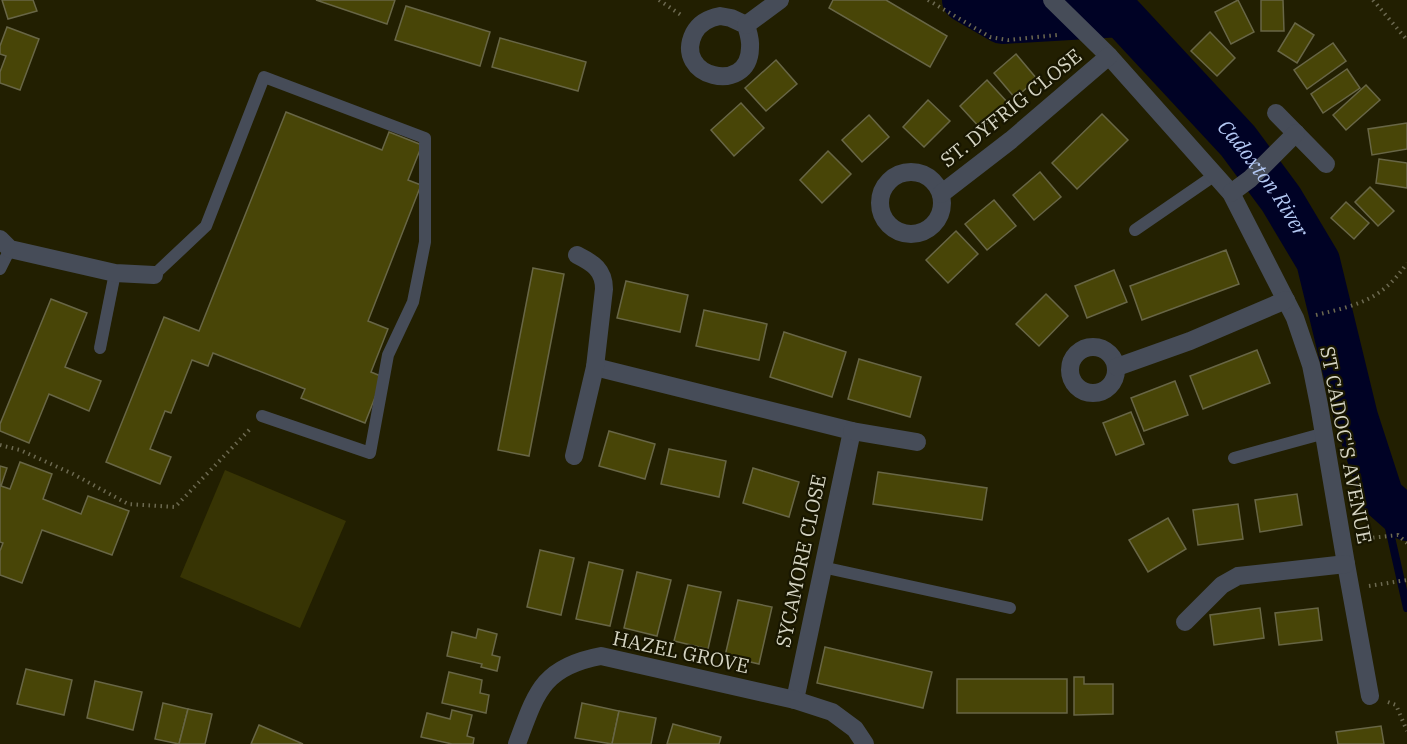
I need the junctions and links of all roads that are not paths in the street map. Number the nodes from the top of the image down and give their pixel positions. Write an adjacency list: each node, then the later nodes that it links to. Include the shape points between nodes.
1 (780, 0): 3 (street)
2 (1052, 0): 4 (street, ST CADOC'S AVENUE)
3 (746, 25): 3 (street, via 751,45 745,65 723,77 697,66 690,47 692,36 705,20 720,16)
4 (1109, 56): 8 (street, ST CADOC'S AVENUE); 10 (street, ST. DYFRIG CLOSE)
5 (1276, 112): 6 (street)
6 (1296, 133): 7 (street); 9 (street)
7 (1326, 164)
8 (1215, 175): 9 (street, ST CADOC'S AVENUE); 11 (lane)
9 (1231, 193): 17 (street, ST CADOC'S AVENUE)
10 (941, 194)
11 (1135, 230)
12 (5, 244): 14 (lane); 15 (street)
13 (577, 255): 19 (street, via 595,264 604,283)
14 (0, 269)
15 (115, 273): 16 (street); 18 (lane)
16 (154, 275): 21 (lane, via 206,226 264,77 425,138 425,242 413,302 388,355 370,453)
17 (1286, 300): 20 (street); 23 (street, ST CADOC'S AVENUE, via 1311,365)
18 (100, 348)
19 (595, 367): 22 (street); 25 (street)
20 (1117, 367)
21 (262, 416)
22 (852, 431): 24 (street); 28 (street, SYCAMORE CLOSE)
23 (1325, 433): 26 (lane); 27 (street, ST CADOC'S AVENUE)
24 (918, 442)
25 (574, 456)
26 (1234, 458)
27 (1346, 564): 30 (street, via 1238,576 1213,592); 31 (street, ST CADOC'S AVENUE)
28 (822, 567): 29 (lane); 32 (street, SYCAMORE CLOSE)
29 (1010, 608)
30 (1185, 622)
31 (1370, 696)
32 (795, 700): 33 (street, HAZEL GROVE, via 601,656 579,660 546,681 536,695); 34 (street, HAZEL GROVE, via 832,712 855,729)
33 (517, 744)
34 (865, 744)

